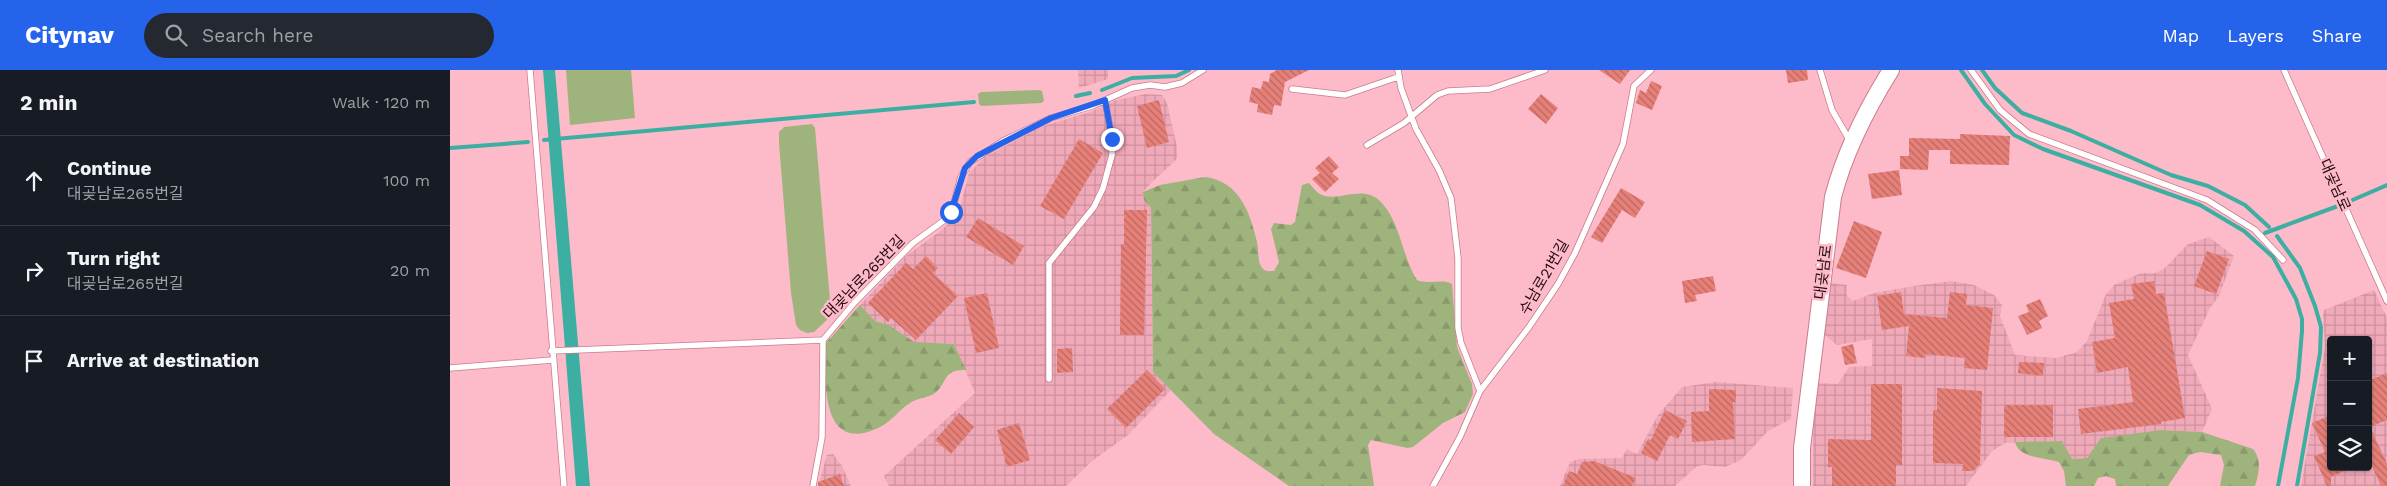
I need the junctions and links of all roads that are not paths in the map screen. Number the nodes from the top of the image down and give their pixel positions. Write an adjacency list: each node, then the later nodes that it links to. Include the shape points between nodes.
1 (530, 70): 19 (lane)
2 (1203, 70): 12 (lane, 대곶남로265번길, via 1182,83 1132,88)
3 (1398, 70): 10 (lane)
4 (1545, 70): 13 (lane, via 1490,89 1437,95)
5 (1651, 70): 23 (lane, 수남로21번길, via 1634,86 1623,144 1575,253 1529,327)
6 (1820, 70): 14 (lane, via 1832,110)
7 (1891, 70): 14 (street, 대곶남로)
8 (1972, 70): 16 (lane, via 2000,110 2029,134 2207,200 2256,230)
9 (2284, 70): 17 (lane, 대곶남로)
10 (1398, 77): 11 (lane, via 1345,96); 13 (lane)
11 (1292, 89)
12 (1105, 100): 18 (lane, 대곶남로265번길, via 1051,118 977,156 965,168 946,219 913,243 854,302); 22 (lane, via 1112,155 1103,188 1094,207 1049,263)
13 (1411, 117): 15 (lane); 23 (lane, via 1451,198 1458,258 1459,335)
14 (1851, 143): 27 (street, 대곶남로, via 1832,197)
15 (1367, 145)
16 (2283, 260)
17 (2387, 300)
18 (823, 340): 19 (lane); 25 (lane, 대곶남로265번길, via 822,437)
19 (551, 351): 20 (lane)
20 (552, 360): 21 (lane); 24 (lane)
21 (450, 368)
22 (1049, 379)
23 (1480, 391): 26 (lane, 수남로21번길)
24 (564, 486)
25 (813, 486)
26 (1433, 486)
27 (1800, 486)

